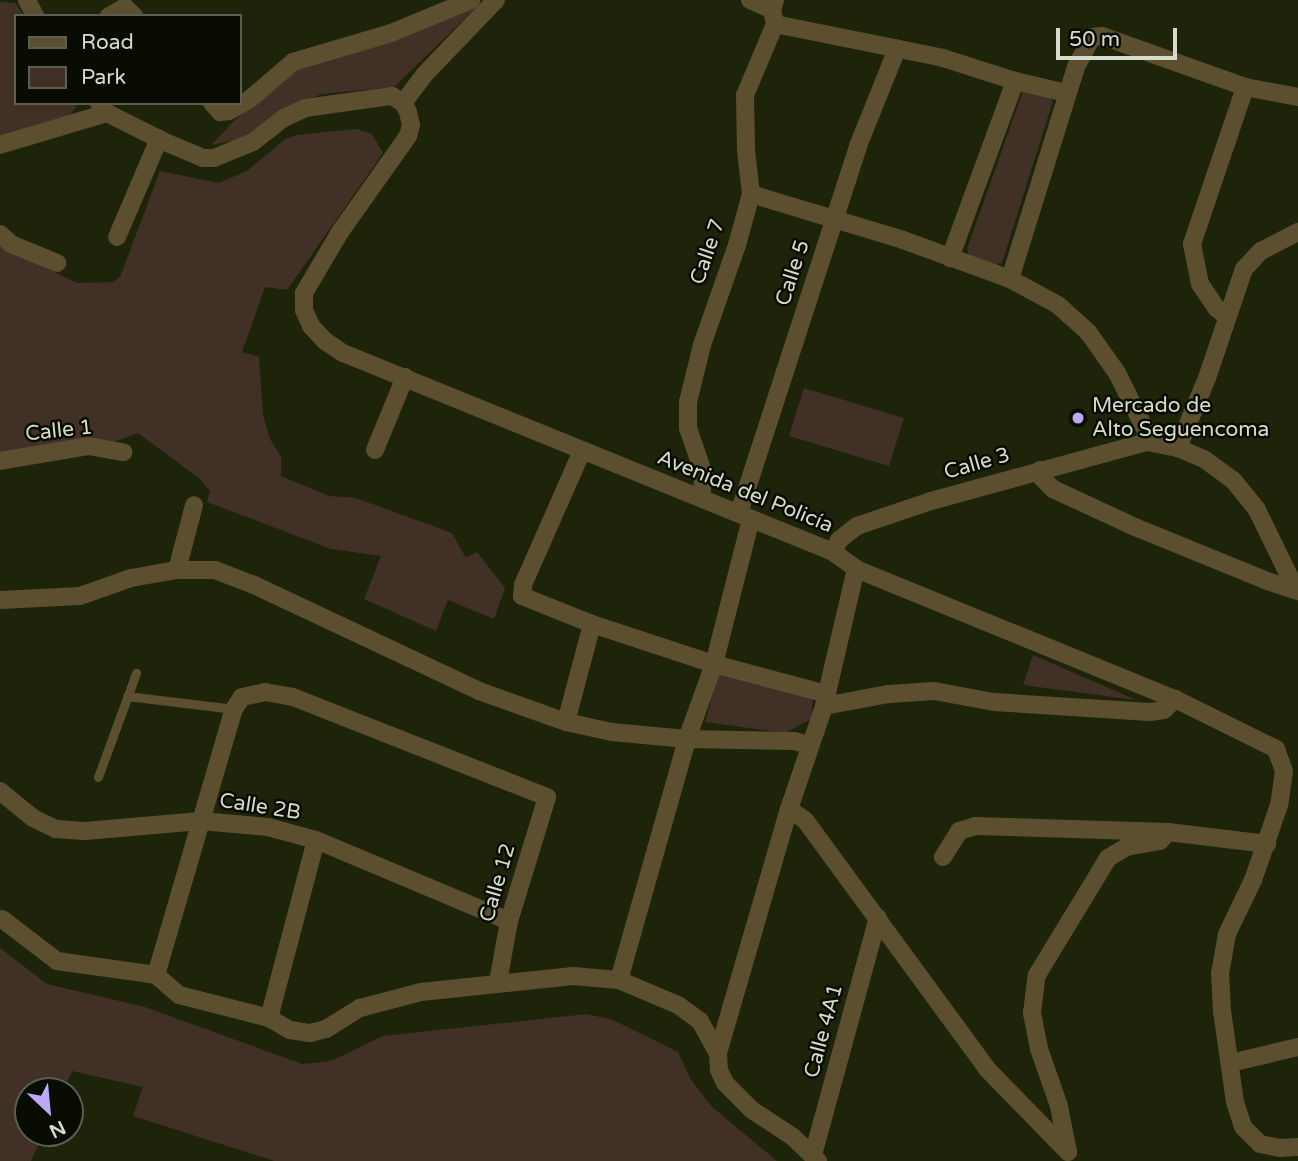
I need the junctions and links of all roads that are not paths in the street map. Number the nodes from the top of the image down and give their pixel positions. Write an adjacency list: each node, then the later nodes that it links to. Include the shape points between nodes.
1 (471, 0): 13 (street, via 391,33 293,62)
2 (750, 0): 4 (street)
3 (492, 1): 12 (street)
4 (774, 11): 7 (street); 19 (street, Calle 7, via 745,95)
5 (113, 14): 6 (street, via 125,7)
6 (132, 14)
7 (897, 50): 8 (street, via 943,58); 20 (street, Calle 5)
8 (1015, 81): 10 (street); 24 (street)
9 (1245, 87): 10 (street, via 1102,36 1092,37 1085,46); 11 (street); 27 (street, via 1192,244 1200,284)
10 (1068, 93): 26 (street)
11 (1298, 97)
12 (403, 103): 17 (street, via 392,96 305,108 253,142 214,158 203,158); 28 (street, Avenida del Policía, via 410,118 408,136 312,276 304,293 304,310 325,341 343,353)
13 (242, 104)
14 (214, 105): 15 (street, via 220,112)
15 (240, 105)
16 (103, 108): 17 (street); 18 (street)
17 (159, 139): 23 (street)
18 (0, 145)
19 (751, 194): 20 (street); 36 (street, Calle 7, via 688,402 688,428 704,475)
20 (835, 218): 24 (street); 38 (street, Calle 5)
21 (1298, 232): 27 (street, via 1261,251 1244,269)
22 (0, 234): 25 (street, via 11,244)
23 (117, 237)
24 (950, 258): 26 (street)
25 (57, 263)
26 (1010, 279): 29 (street, via 1058,305 1088,332 1117,373)
27 (1226, 315): 30 (street, via 1207,378)
28 (405, 377): 31 (street); 32 (street, Avenida del Policía)
29 (1147, 442): 30 (street); 35 (street, Calle 3)
30 (1178, 448): 42 (street, via 1204,459 1233,480 1257,510)
31 (375, 450)
32 (582, 451): 36 (street, Avenida del Policía); 44 (street, via 523,584 522,596)
33 (123, 452): 34 (street, Calle 1, via 88,446)
34 (0, 461)
35 (1040, 470): 39 (street, Calle 3, via 857,526 839,540); 42 (street, via 1053,489 1135,527)
36 (701, 496): 38 (street, Avenida del Policía)
37 (194, 505): 41 (street)
38 (745, 516): 39 (street, Avenida del Policía); 45 (street, Calle 5)
39 (833, 552): 40 (street, Avenida del Policía)
40 (856, 569): 48 (street, Avenida del Policía); 49 (street)
41 (177, 570): 43 (street, via 131,578 80,596); 51 (street, via 215,570 252,584 479,691)
42 (1296, 589)
43 (0, 600)
44 (592, 624): 45 (street); 51 (street)
45 (714, 664): 49 (street); 52 (street, Calle 5)
46 (136, 673): 47 (lane)
47 (127, 696): 50 (lane); 55 (lane)
48 (1175, 699): 49 (street, via 1164,710 1150,712 994,702 934,691); 54 (street, Avenida del Policía)
49 (826, 700): 53 (street)
50 (234, 709): 58 (street); 65 (street, Calle 12, via 242,697 265,692 293,697 547,797)
51 (566, 722): 52 (street, via 612,732)
52 (687, 739): 53 (street); 67 (street, Calle 5)
53 (810, 745): 57 (street)
54 (1289, 753): 61 (street, Avenida del Policía)
55 (98, 777)
56 (0, 791): 58 (street, Calle 2B, via 33,818 56,829 85,831)
57 (789, 809): 63 (street, via 805,820); 71 (street)
58 (201, 821): 60 (street, Calle 2B, via 268,827); 66 (street)
59 (1168, 832): 61 (street); 62 (street, via 966,826); 74 (street, via 1160,841 1126,847 1108,858 1037,975 1031,1013 1059,1106)
60 (316, 840): 65 (street, Calle 2B); 69 (street)
61 (1267, 844): 72 (street, Avenida del Policía, via 1222,951 1222,1011)
62 (943, 857)
63 (878, 918): 74 (street, via 987,1069); 75 (street, Calle 4A1)
64 (2, 919): 66 (street, via 57,961)
65 (509, 920): 68 (street, Calle 12)
66 (156, 975): 69 (street, via 179,995)
67 (619, 980): 68 (street, via 573,976); 71 (street, via 678,1005 700,1021)
68 (498, 982): 69 (street, via 421,992 360,1008 326,1029 310,1032 290,1030)
69 (270, 1018)
70 (1298, 1047): 72 (street)
71 (718, 1053): 75 (street, via 725,1083 752,1110)
72 (1230, 1063): 73 (street, Avenida del Policía, via 1238,1115 1249,1136 1280,1149)
73 (1298, 1147)
74 (1062, 1157)
75 (816, 1158)

